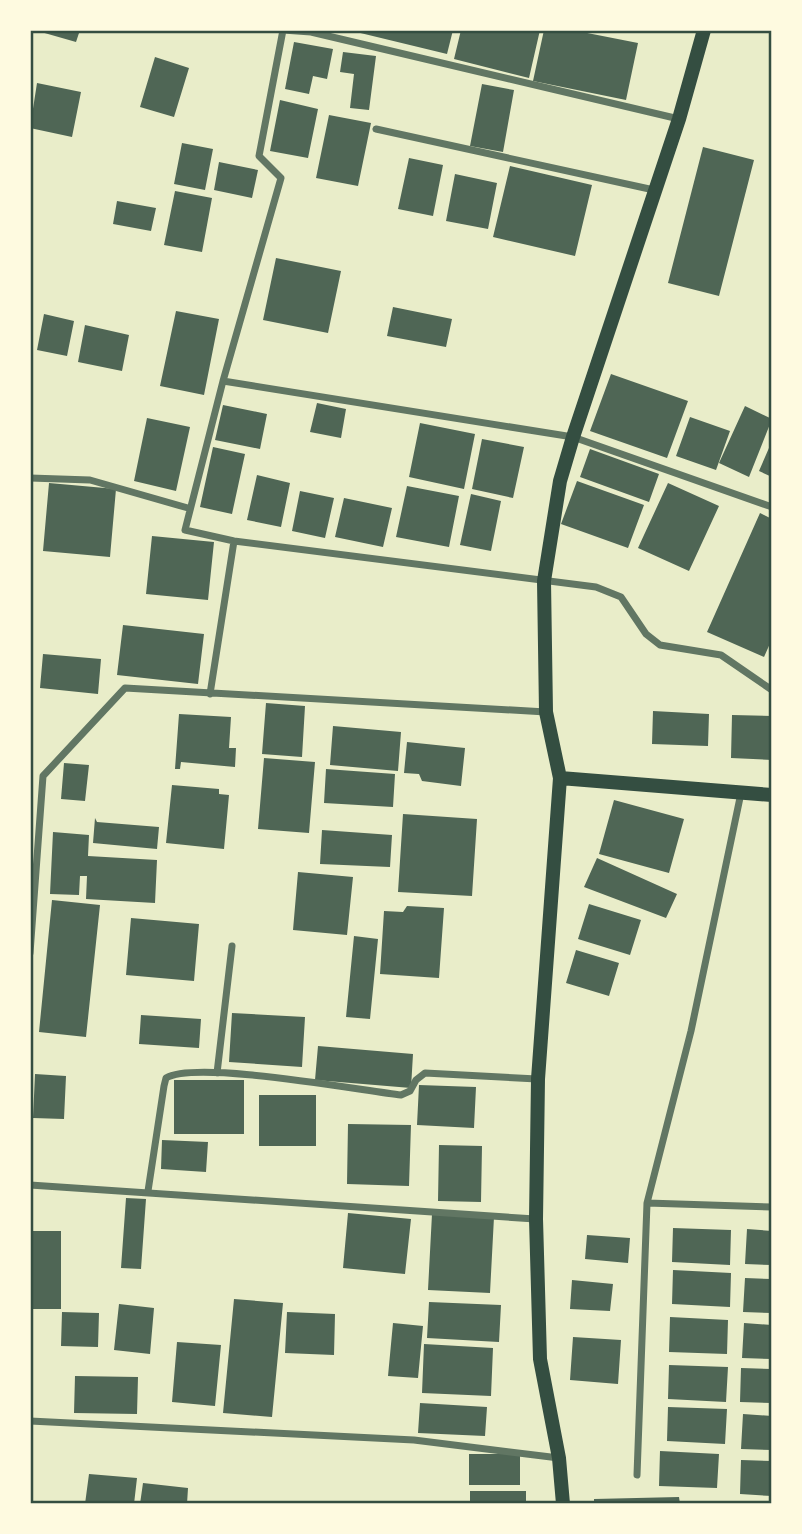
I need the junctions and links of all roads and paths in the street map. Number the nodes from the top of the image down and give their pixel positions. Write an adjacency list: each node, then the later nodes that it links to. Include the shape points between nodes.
1 (283, 30): 3 (street); 7 (street, via 259,156 281,178)
2 (704, 30): 4 (main road)
3 (312, 31): 4 (street)
4 (679, 119): 6 (main road)
5 (376, 129): 6 (street)
6 (654, 190): 8 (main road)
7 (222, 381): 8 (street); 11 (street)
8 (573, 437): 10 (street); 13 (main road, via 560,481)
9 (30, 478): 11 (street, via 90,480)
10 (772, 507)
11 (188, 508): 12 (street, via 185,530)
12 (234, 541): 13 (street); 15 (street)
13 (544, 580): 14 (street, via 596,587 621,597 646,634 660,645 721,655); 16 (main road)
14 (772, 690)
15 (210, 694): 16 (street); 21 (street, via 125,688 43,776)
16 (546, 712): 17 (main road)
17 (560, 778): 18 (main road); 25 (main road)
18 (741, 792): 19 (main road); 28 (street, via 691,1031)
19 (772, 795)
20 (30, 840): 21 (street)
21 (39, 841): 23 (street)
22 (232, 946): 24 (street)
23 (30, 953)
24 (217, 1073): 25 (street, via 401,1095 425,1073); 27 (street, via 174,1073 166,1078)
25 (538, 1079): 30 (main road)
26 (30, 1185): 27 (street)
27 (148, 1191): 30 (street)
28 (647, 1203): 29 (street); 33 (street)
29 (772, 1208)
30 (536, 1219): 32 (main road, via 540,1359)
31 (30, 1421): 32 (street, via 414,1440)
32 (559, 1458): 34 (main road)
33 (637, 1475)
34 (564, 1504)

